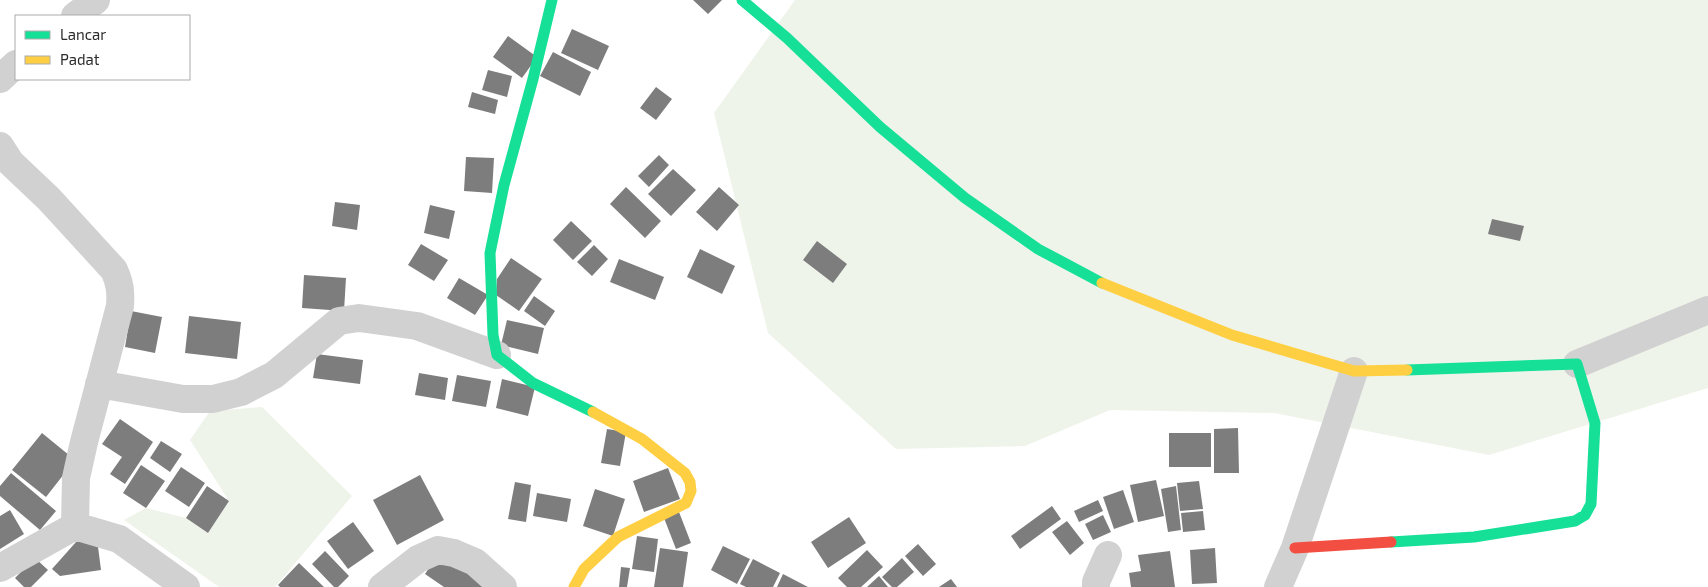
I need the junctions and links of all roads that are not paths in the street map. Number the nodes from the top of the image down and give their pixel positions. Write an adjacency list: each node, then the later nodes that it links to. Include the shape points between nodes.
1 (96, 0): 4 (street)
2 (552, 0): 9 (street, via 504,185 490,253 493,335)
3 (742, 0): 11 (street, via 787,38 880,127 965,198 1038,249 1103,283 1232,335)
4 (77, 15)
5 (15, 65): 6 (street)
6 (0, 79)
7 (0, 146): 12 (street, via 11,163 114,270 120,283 120,306)
8 (1708, 310): 10 (street)
9 (497, 355): 12 (street, via 417,326 359,318 339,321 274,374 241,392 213,399 183,399); 20 (street, via 533,383 642,439 685,473 690,482 691,492 686,502 618,537 584,570)
10 (1577, 364): 11 (street); 14 (street, via 1595,423 1591,504 1575,521 1474,537)
11 (1354, 371): 14 (street)
12 (99, 384): 13 (street, via 76,478)
13 (75, 526): 16 (street); 17 (street, via 119,538)
14 (1295, 548): 22 (street)
15 (1108, 555): 21 (street)
16 (0, 568)
17 (186, 587)
18 (382, 587): 19 (street, via 418,559 438,550 454,552 475,562)
19 (503, 587)
20 (574, 587)
21 (1096, 587)
22 (1278, 587)

